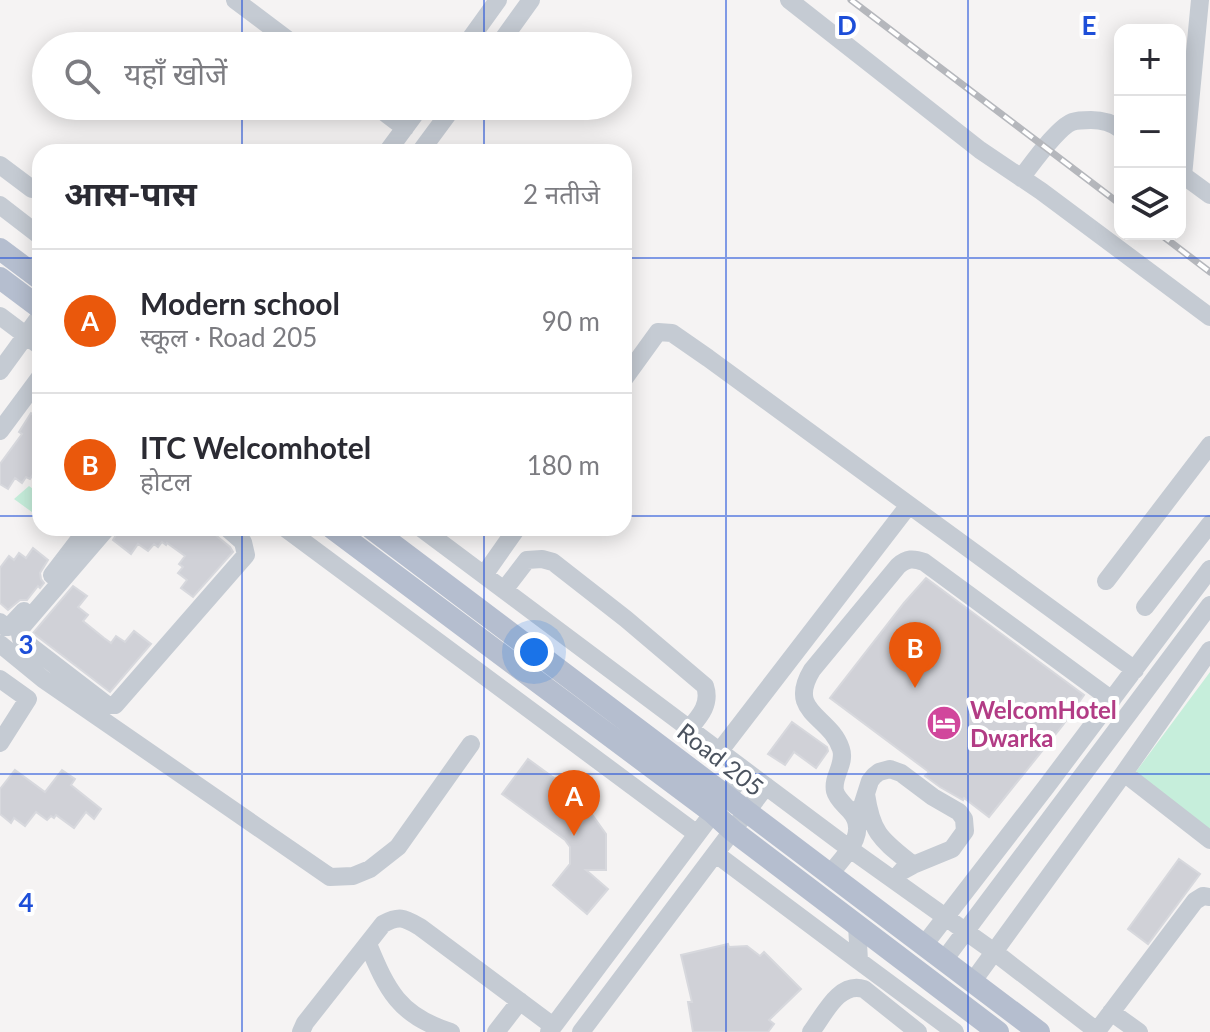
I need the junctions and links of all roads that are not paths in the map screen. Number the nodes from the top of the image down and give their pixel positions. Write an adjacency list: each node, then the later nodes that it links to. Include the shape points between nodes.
1 (235, 0): 6 (street)
2 (498, 0): 7 (street)
3 (531, 0): 8 (street)
4 (789, 0): 20 (street)
5 (1200, 0): 9 (street)
6 (277, 32)
7 (475, 32)
8 (508, 32)
9 (1201, 96): 18 (street)
10 (394, 120): 14 (street)
11 (411, 120): 14 (street)
12 (444, 120): 16 (street)
13 (1114, 125): 20 (street, via 1069,122)
14 (405, 128): 15 (street)
15 (393, 144)
16 (426, 144)
17 (0, 165): 21 (street)
18 (1183, 168)
19 (1186, 177): 22 (street)
20 (1021, 178): 30 (street)
21 (32, 189)
22 (1210, 195)
23 (0, 205): 24 (street)
24 (32, 230)
25 (0, 249): 26 (main road)
26 (32, 273)
27 (0, 278): 28 (main road)
28 (32, 302)
29 (0, 316): 31 (street)
30 (1210, 317)
31 (32, 340)
32 (32, 342): 34 (street)
33 (632, 368): 38 (street, via 658,332 672,333)
34 (0, 371)
35 (32, 388): 36 (street)
36 (0, 431)
37 (1210, 445): 50 (street)
38 (909, 505): 57 (street); 63 (street)
39 (1210, 524): 53 (street)
40 (82, 536): 54 (street, via 13,625)
41 (100, 536): 42 (street, via 20,634 112,706 246,555)
42 (236, 536)
43 (296, 536): 71 (street)
44 (343, 536): 68 (main road, Road 205)
45 (381, 536): 68 (main road, Road 205)
46 (432, 536): 49 (street)
47 (511, 536): 49 (street)
48 (1210, 569): 57 (street)
49 (484, 575): 51 (street)
50 (1106, 581)
51 (504, 590): 60 (street); 60 (street, via 527,560 553,562 705,686 707,703)
52 (1210, 605): 81 (street)
53 (1145, 607)
54 (0, 622)
55 (0, 644): 62 (street, via 330,877 370,869 398,847)
56 (1210, 650): 65 (street)
57 (1135, 670): 59 (street)
58 (0, 679): 61 (street, via 28,699)
59 (1112, 700): 69 (street, via 924,562 905,560 804,684 807,707 840,746 835,790); 79 (street)
60 (689, 729): 63 (street)
61 (0, 743)
62 (471, 744)
63 (719, 752): 64 (street)
64 (746, 771): 66 (street); 68 (street)
65 (1124, 773): 72 (street); 84 (street)
66 (766, 786): 70 (street); 73 (street)
67 (866, 793): 69 (street); 75 (street, via 869,816 880,837); 75 (street, via 874,776 897,770 964,819 965,831 952,849)
68 (720, 804): 70 (main road, Road 205); 71 (street)
69 (853, 814): 73 (street, via 858,823)
70 (740, 822): 74 (street); 76 (main road, Road 205); 80 (main road, Road 205)
71 (697, 834): 90 (street)
72 (1210, 840)
73 (850, 849): 76 (street); 77 (street)
74 (716, 854): 86 (street); 94 (street)
75 (913, 865): 77 (street)
76 (830, 874): 83 (main road, Road 205)
77 (894, 880): 79 (street)
78 (1210, 897): 89 (street, via 1195,901)
79 (945, 917): 81 (street); 83 (street)
80 (857, 925): 86 (street); 98 (main road, Road 205)
81 (966, 931): 84 (street); 85 (street)
82 (368, 944): 88 (street, via 383,924 407,919); 91 (street); 92 (street, via 398,1002)
83 (924, 945): 85 (main road, Road 205)
84 (993, 951): 87 (street); 100 (street)
85 (944, 960): 87 (main road, Road 205)
86 (859, 961): 97 (street)
87 (973, 981): 99 (main road, Road 205)
88 (520, 1001): 90 (street); 93 (street)
89 (1111, 1012): 100 (street); 101 (street)
90 (551, 1029)
91 (301, 1032)
92 (451, 1032)
93 (496, 1032)
94 (581, 1032)
95 (811, 1032): 96 (street, via 840,993 856,987)
96 (918, 1032)
97 (955, 1032)
98 (998, 1032)
99 (1039, 1032)
100 (1098, 1032)
101 (1139, 1032)

